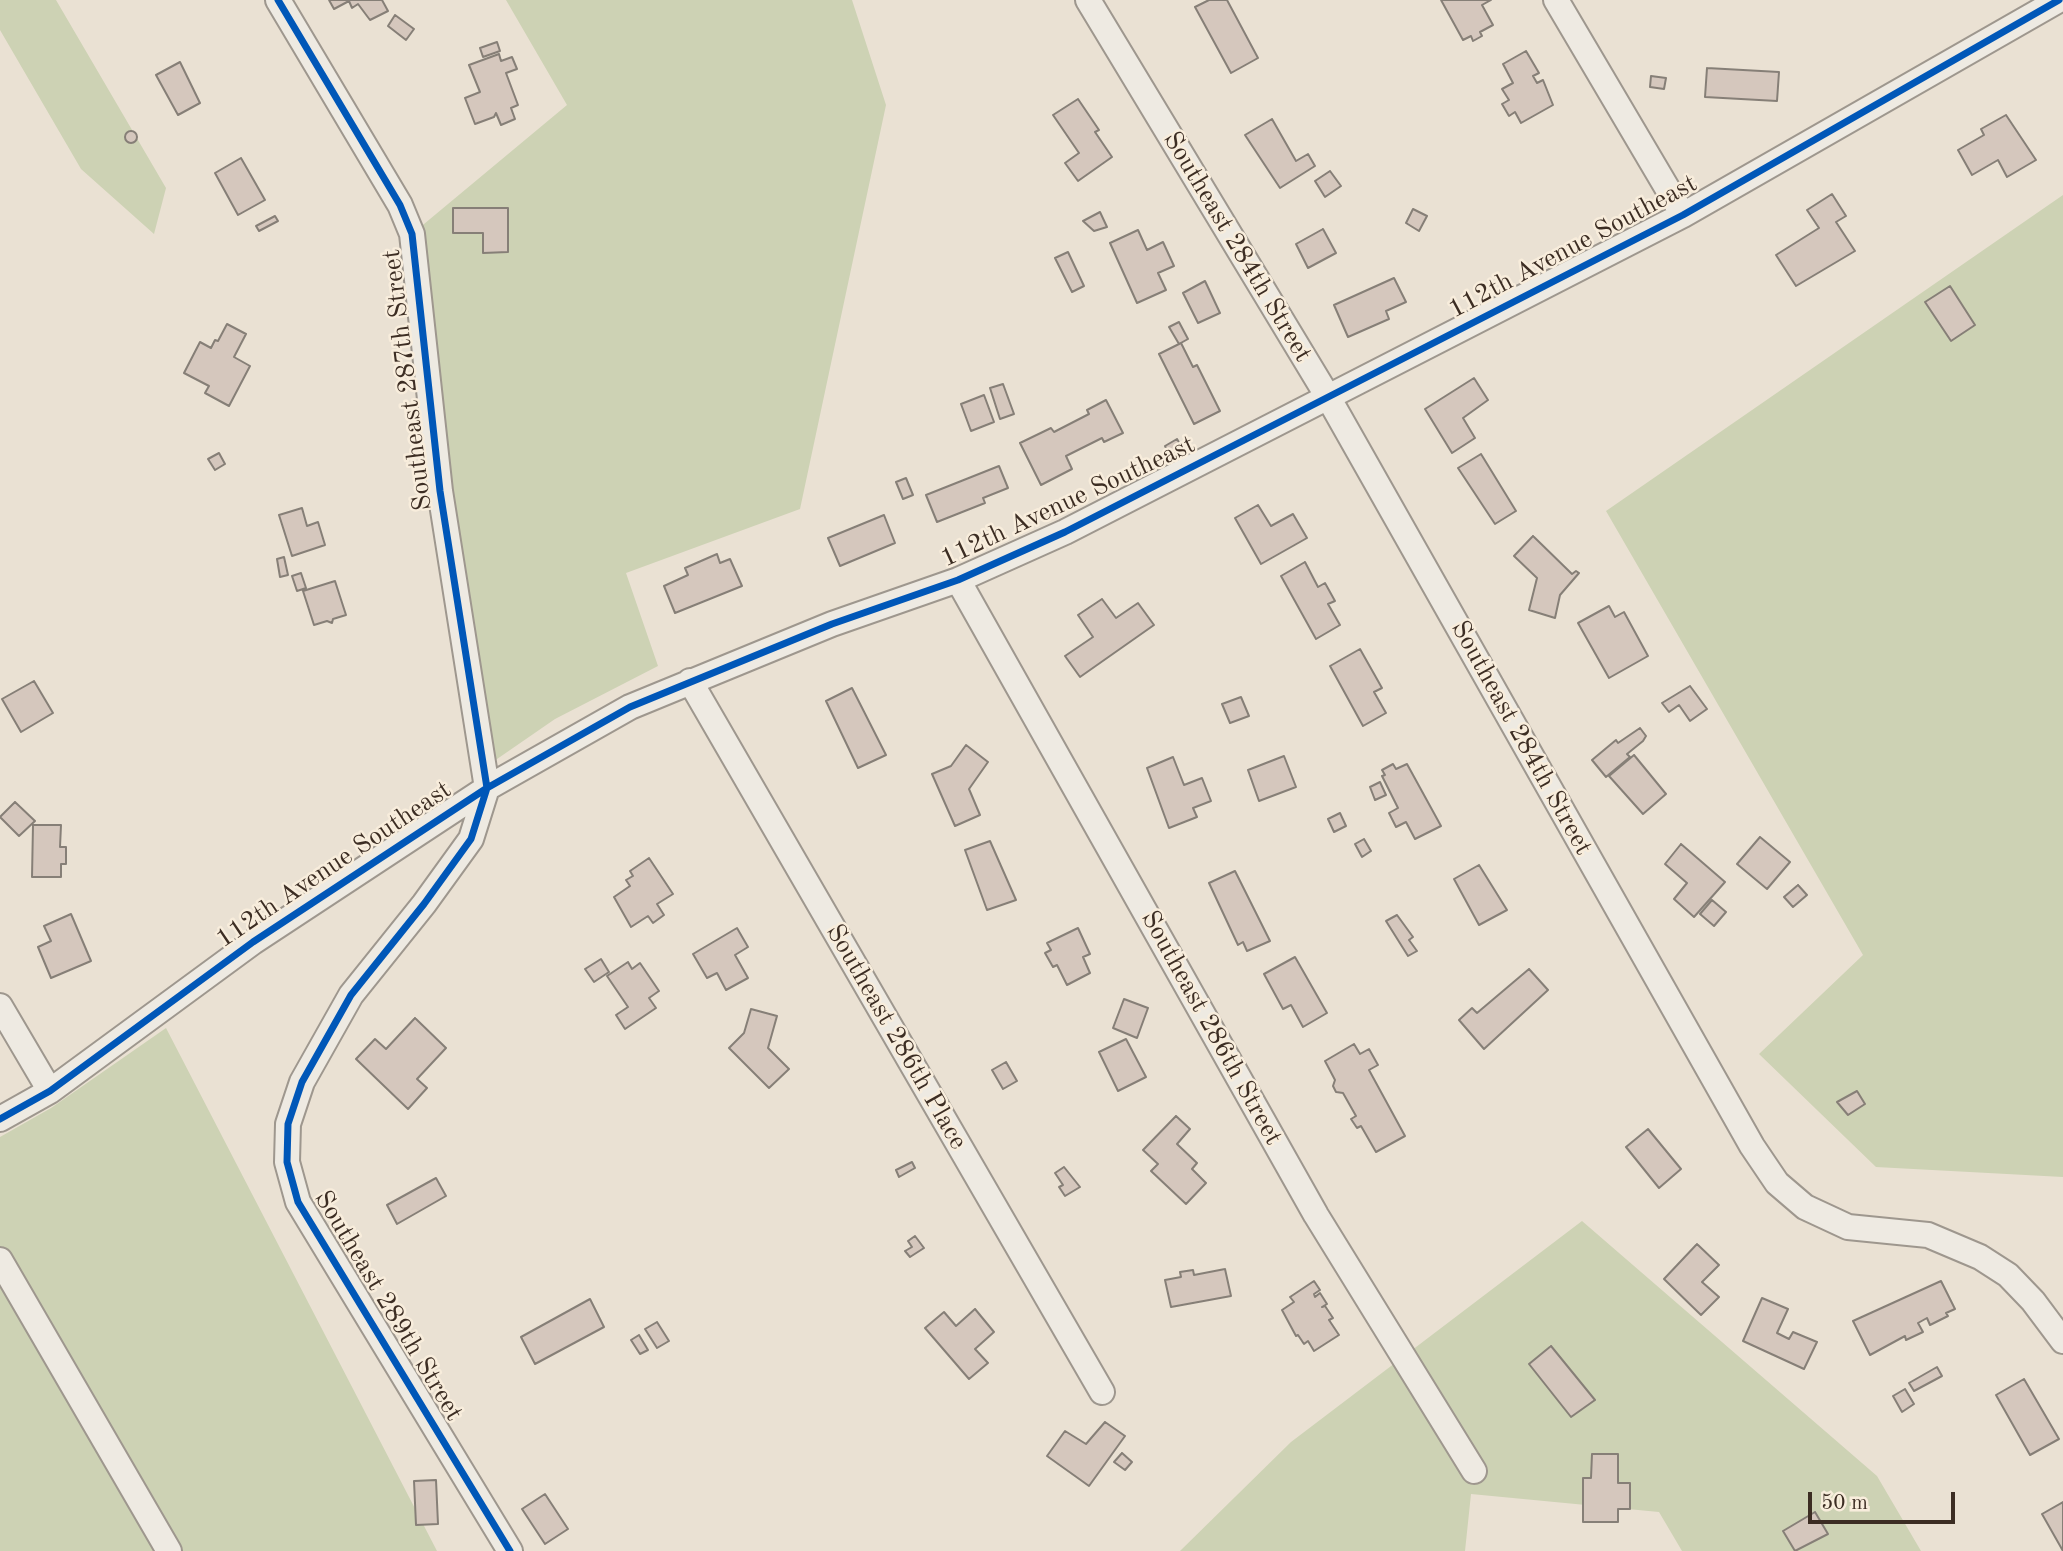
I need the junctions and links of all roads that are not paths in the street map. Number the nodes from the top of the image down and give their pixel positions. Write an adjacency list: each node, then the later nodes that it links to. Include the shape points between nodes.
1 (278, 0): 9 (street, Southeast 287th Street, via 400,205 412,234 440,491)
2 (1088, 0): 6 (street, Southeast 284th Street)
3 (1556, 0): 5 (street)
4 (2059, 0): 5 (street, 112th Avenue Southeast)
5 (1682, 215): 6 (street, 112th Avenue Southeast)
6 (1328, 397): 7 (street, 112th Avenue Southeast, via 1065,533); 14 (street, Southeast 284th Street, via 1777,1183 1805,1207 1839,1223 1928,1235 1980,1257 2008,1275 2034,1301)
7 (958, 579): 8 (street, 112th Avenue Southeast); 16 (street, Southeast 286th Street, via 1316,1215)
8 (690, 681): 9 (street, 112th Avenue Southeast, via 630,707); 15 (street, Southeast 286th Place)
9 (486, 788): 11 (street, 112th Avenue Southeast, via 253,942); 18 (street, Southeast 289th Street, via 471,839 351,995 302,1082 288,1124 287,1162 298,1202)
10 (0, 1006): 11 (street)
11 (50, 1091): 12 (street, 112th Avenue Southeast)
12 (0, 1119)
13 (0, 1260): 17 (street)
14 (2063, 1342)
15 (1102, 1392)
16 (1474, 1471)
17 (169, 1551)
18 (510, 1551)

